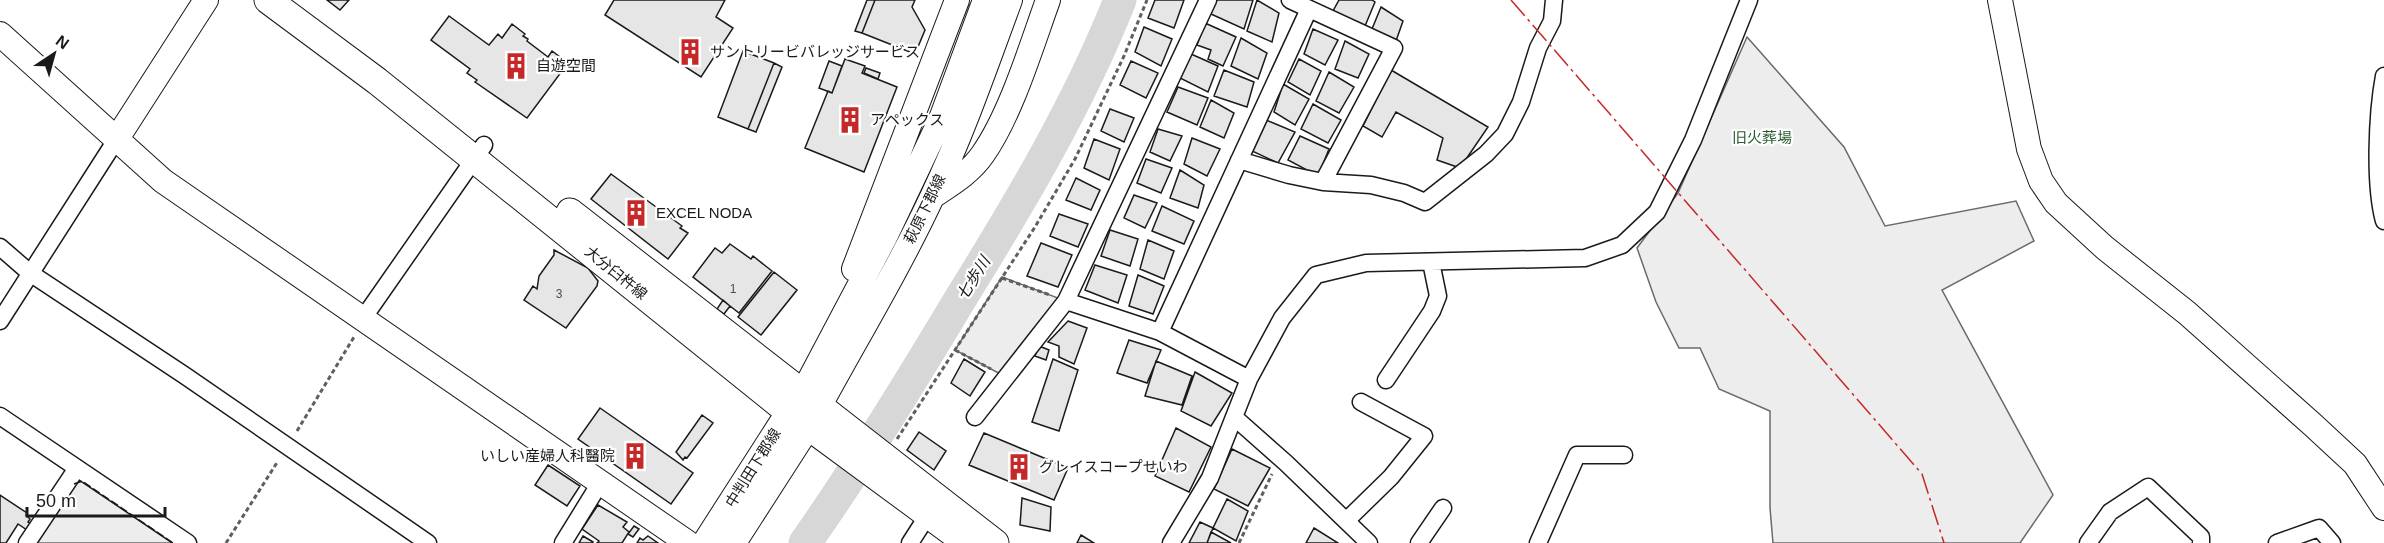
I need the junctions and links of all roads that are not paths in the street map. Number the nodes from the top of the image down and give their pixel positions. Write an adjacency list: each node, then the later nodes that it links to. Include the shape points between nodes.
1 (206, 0): 17 (street)
2 (268, 0): 18 (main road, 大分臼杵線)
3 (299, 0): 18 (main road, 大分臼杵線)
4 (957, 0): 27 (street, via 842,299)
5 (985, 0): 16 (street, 萩原下郡線)
6 (1010, 0): 16 (street, 萩原下郡線)
7 (1048, 0): 21 (street, via 1008,108 983,154 961,178)
8 (1208, 0): 26 (street)
9 (1290, 0): 13 (street)
10 (1554, 0): 20 (street, via 1552,21 1538,48 1521,102 1505,134 1486,154 1425,202 1371,185)
11 (1749, 0): 24 (street, via 1694,140 1657,212 1622,245 1585,258)
12 (2000, 0): 43 (street, via 2029,149 2041,181 2056,203 2187,313 2355,464)
13 (1309, 9): 19 (street); 20 (street, via 1394,48)
14 (0, 34): 17 (street)
15 (2384, 76): 22 (street, via 2379,105)
16 (951, 126): 21 (street, 萩原下郡線); 27 (street, 萩原下郡線)
17 (116, 140): 25 (street); 28 (street, via 163,181)
18 (479, 152): 28 (street); 34 (main road, 大分臼杵線)
19 (1239, 160): 20 (street, via 1288,176); 30 (street)
20 (1323, 182)
21 (933, 196): 34 (street, 萩原下郡線, via 870,318)
22 (2384, 221)
23 (0, 247): 25 (street)
24 (1431, 262): 31 (street, via 1366,263 1316,275 1282,318); 32 (street, via 1438,296 1432,312)
25 (30, 273): 29 (street); 48 (street)
26 (1066, 300): 30 (street); 36 (street)
27 (848, 306): 34 (street, 萩原下郡線)
28 (362, 320): 41 (street)
29 (0, 321)
30 (1160, 333): 31 (street)
31 (1249, 379): 37 (street)
32 (1386, 380)
33 (1361, 402): 45 (street, via 1424,436 1391,477)
34 (804, 410): 39 (main road, 大分臼杵線, via 843,439); 51 (main road, 中判田下郡線); 52 (main road, 中判田下郡線)
35 (0, 416): 40 (street)
36 (975, 417)
37 (1234, 417): 45 (street); 56 (street, via 1210,478)
38 (1624, 455): 59 (street, via 1577,455)
39 (884, 459): 44 (main road, 大分臼杵線); 55 (main road, 大分臼杵線)
40 (78, 468): 46 (street); 47 (street)
41 (600, 483): 49 (street); 50 (street)
42 (1443, 508): 58 (street)
43 (2384, 508)
44 (928, 515): 53 (street); 54 (main road, 大分臼杵線)
45 (1347, 520): 57 (street)
46 (27, 543)
47 (188, 543)
48 (428, 543)
49 (563, 543)
50 (687, 543)
51 (706, 543)
52 (732, 543)
53 (910, 543)
54 (967, 543)
55 (995, 543)
56 (1172, 543)
57 (1369, 543)
58 (1419, 543)
59 (1538, 543)
60 (2088, 543): 61 (street, via 2110,512 2148,487 2201,537)
61 (2201, 543)
62 (2277, 543): 63 (street, via 2319,528)
63 (2332, 543)

